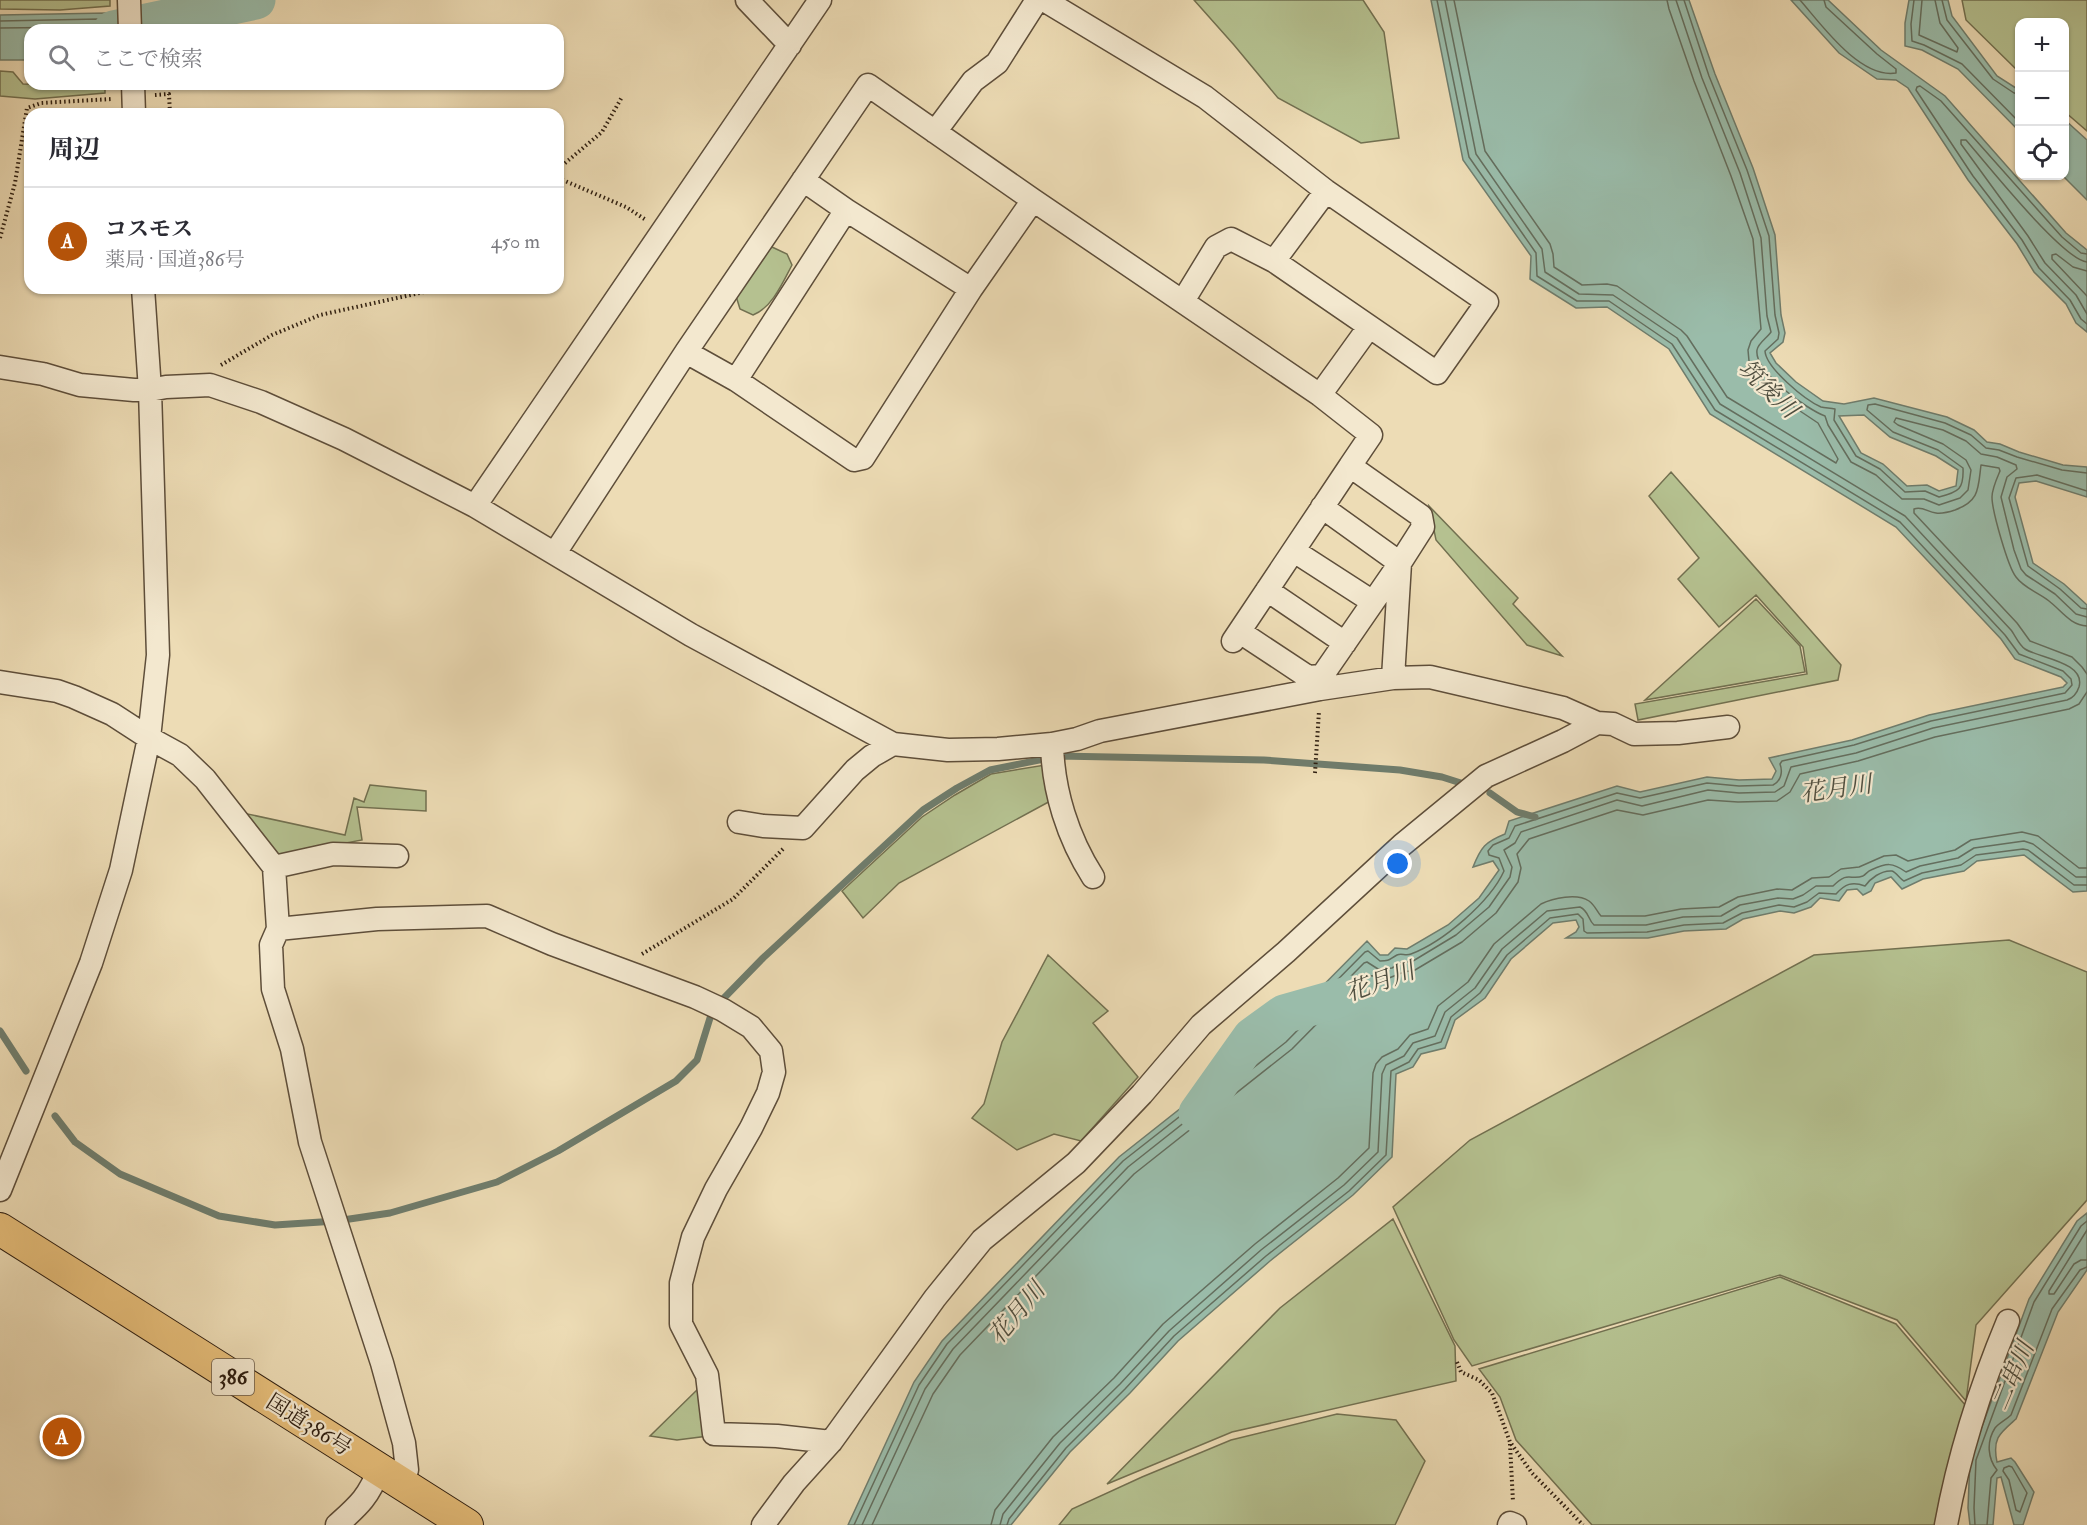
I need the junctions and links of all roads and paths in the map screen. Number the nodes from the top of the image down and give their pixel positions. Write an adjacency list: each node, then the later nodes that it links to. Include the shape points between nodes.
1 (129, 0): 6 (street)
2 (747, 0): 7 (street)
3 (820, 0): 7 (street)
4 (1037, 0): 16 (street, via 997,63 973,81)
5 (1044, 0): 20 (street, via 1204,97)
6 (130, 24)
7 (790, 45): 23 (street)
8 (133, 90): 13 (street, bridge)
9 (170, 94): 14 (path)
10 (622, 97): 17 (path, via 602,132)
11 (102, 100): 12 (path, via 41,103)
12 (27, 108)
13 (134, 108)
14 (170, 108)
15 (24, 127): 24 (path, via 15,183)
16 (935, 132): 18 (street, via 868,85); 21 (street)
17 (564, 164)
18 (803, 180): 22 (street); 31 (street)
19 (564, 181): 23 (path, via 626,207)
20 (1326, 191): 25 (street); 30 (street, via 1487,302 1437,373)
21 (1033, 200): 26 (street); 29 (street)
22 (846, 210): 26 (street); 33 (street)
23 (662, 230): 38 (street)
24 (0, 238)
25 (1274, 261): 29 (street, via 1231,239 1216,247); 30 (street)
26 (971, 289): 33 (street, via 863,458 854,460)
27 (143, 294): 35 (street)
28 (415, 294): 34 (path, via 320,315 272,335 202,376)
29 (1183, 300): 36 (street)
30 (1368, 327): 36 (street)
31 (686, 352): 33 (street); 41 (street)
32 (0, 366): 35 (street, via 80,385)
33 (736, 380)
34 (199, 386): 35 (street); 38 (street, via 210,385 261,402 344,439)
35 (150, 390): 51 (street, via 158,655)
36 (1320, 395): 37 (street, via 1371,435)
37 (1350, 466): 39 (street); 42 (street, via 1421,516 1423,527)
38 (475, 506): 41 (street)
39 (1322, 507): 40 (street); 42 (street)
40 (1294, 551): 43 (street); 44 (street)
41 (555, 553): 52 (street, via 691,635)
42 (1400, 562): 44 (street); 46 (street)
43 (1268, 590): 45 (street); 45 (street, via 1236,637 1308,678 1322,676)
44 (1373, 602): 45 (street)
45 (1344, 643)
46 (1393, 678): 48 (street); 49 (street, via 1430,677 1563,708)
47 (0, 682): 51 (street, via 74,697 112,714)
48 (1320, 690): 53 (street, via 1100,731); 54 (path)
49 (1597, 723): 50 (street, via 1613,724 1634,734); 66 (street, via 1486,776 1402,845 1201,1025 1076,1163 982,1240)
50 (1728, 727)
51 (148, 738): 58 (street, via 180,755 205,779); 62 (street, via 121,870 91,963)
52 (893, 744): 53 (street, via 948,750); 56 (street, via 855,770)
53 (1052, 752): 59 (street, via 1067,826)
54 (1315, 773)
55 (739, 822): 56 (street)
56 (803, 828): 61 (path, via 733,899)
57 (397, 856): 58 (street, via 333,854)
58 (274, 867): 60 (street)
59 (1093, 877)
60 (278, 929): 61 (street, via 377,919 487,916); 68 (street, via 271,945 273,989 292,1050 310,1142 404,1443 407,1470)
61 (619, 968): 66 (street, via 718,1007 751,1027 771,1051 774,1072 768,1093 693,1238 681,1283 681,1324 707,1375 714,1434)
62 (0, 1190)
63 (0, 1228): 68 (highway, 国道386号 / 386)
64 (2008, 1321): 74 (street, via 1989,1364 1960,1454)
65 (1457, 1362): 67 (path, via 1461,1372 1479,1380 1492,1393)
66 (831, 1442): 72 (street)
67 (1510, 1442): 69 (path); 73 (path, via 1532,1473)
68 (389, 1476): 70 (street, via 374,1483 361,1504); 71 (highway, 国道386号 / 386)
69 (1511, 1524)
70 (337, 1525)
71 (467, 1525)
72 (763, 1525)
73 (1583, 1525)
74 (1946, 1525)

